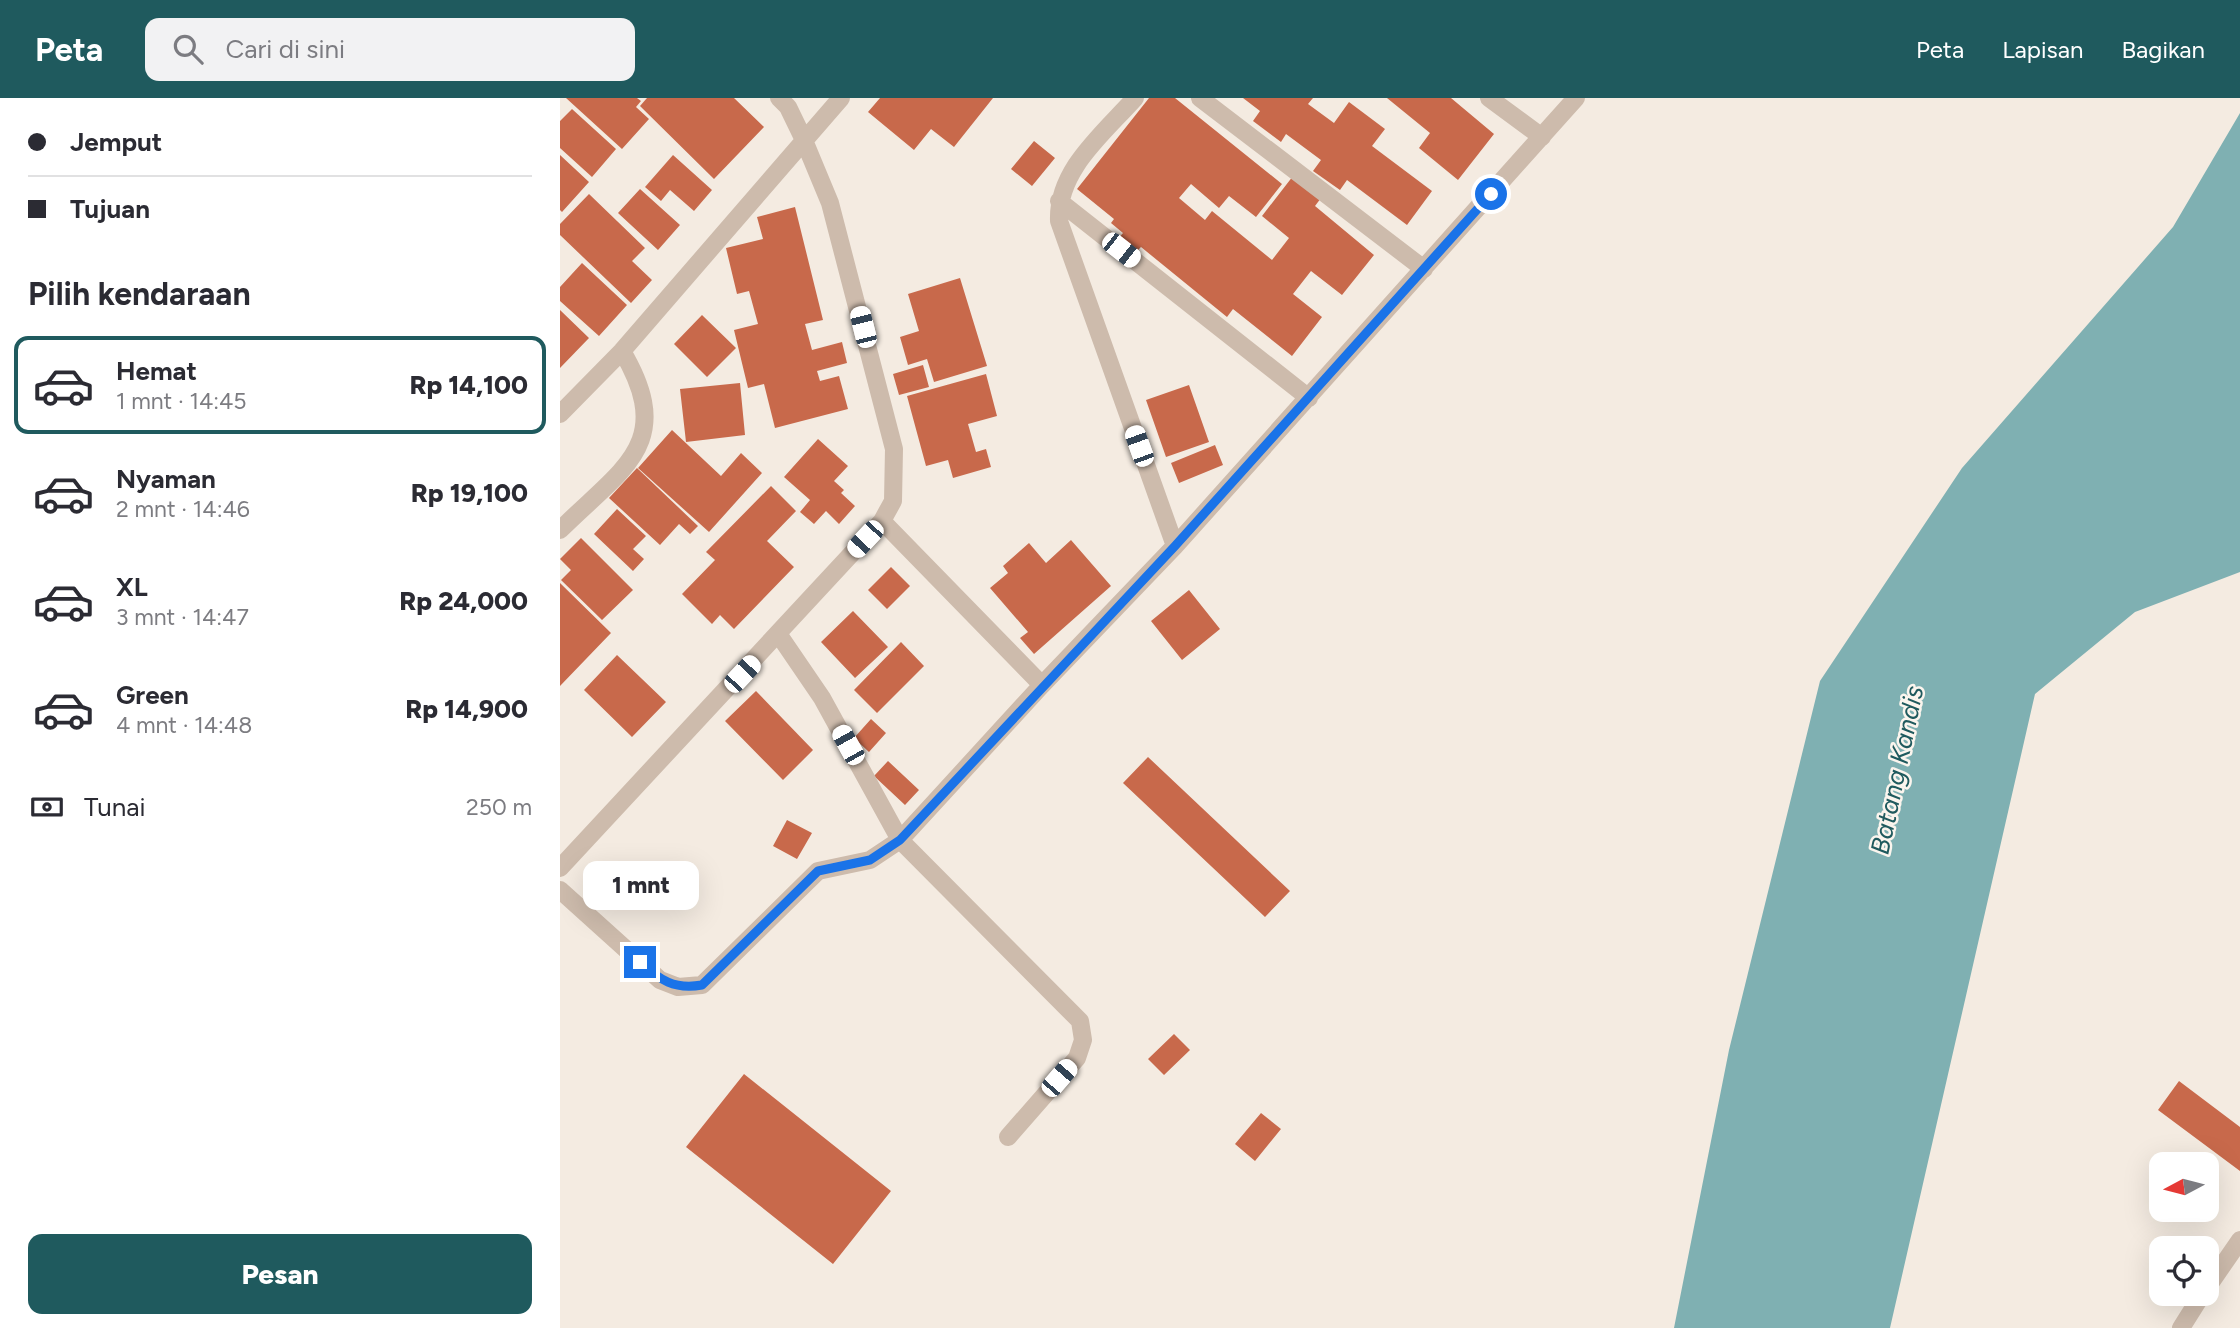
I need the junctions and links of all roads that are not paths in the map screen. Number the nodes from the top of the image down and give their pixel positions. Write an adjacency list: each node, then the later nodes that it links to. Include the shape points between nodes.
1 (779, 98): 8 (street)
2 (841, 98): 8 (street)
3 (1135, 98): 9 (street, via 1070,172)
4 (1200, 98): 10 (street)
5 (1489, 98): 7 (street)
6 (1576, 98): 7 (street)
7 (1542, 137): 10 (street)
8 (803, 138): 11 (street); 14 (street, via 830,203 894,449 893,501)
9 (1059, 201): 12 (street); 16 (street, via 1066,245)
10 (1424, 269): 12 (street)
11 (622, 351): 13 (street); 15 (street, via 643,397 646,420 642,442)
12 (1309, 398): 16 (street)
13 (560, 414)
14 (882, 521): 17 (street); 18 (street)
15 (560, 530)
16 (1175, 546): 18 (street)
17 (779, 635): 19 (street, via 822,698); 20 (street)
18 (1042, 685): 19 (street)
19 (900, 840): 21 (street, via 870,860 818,871 702,985 691,987 660,980); 22 (street, via 1080,1021 1083,1040 1077,1058)
20 (560, 869)
21 (560, 890)
22 (1007, 1137)
23 (2240, 1240): 24 (street)
24 (2219, 1270)
25 (2195, 1306): 26 (street)
26 (2181, 1328)

